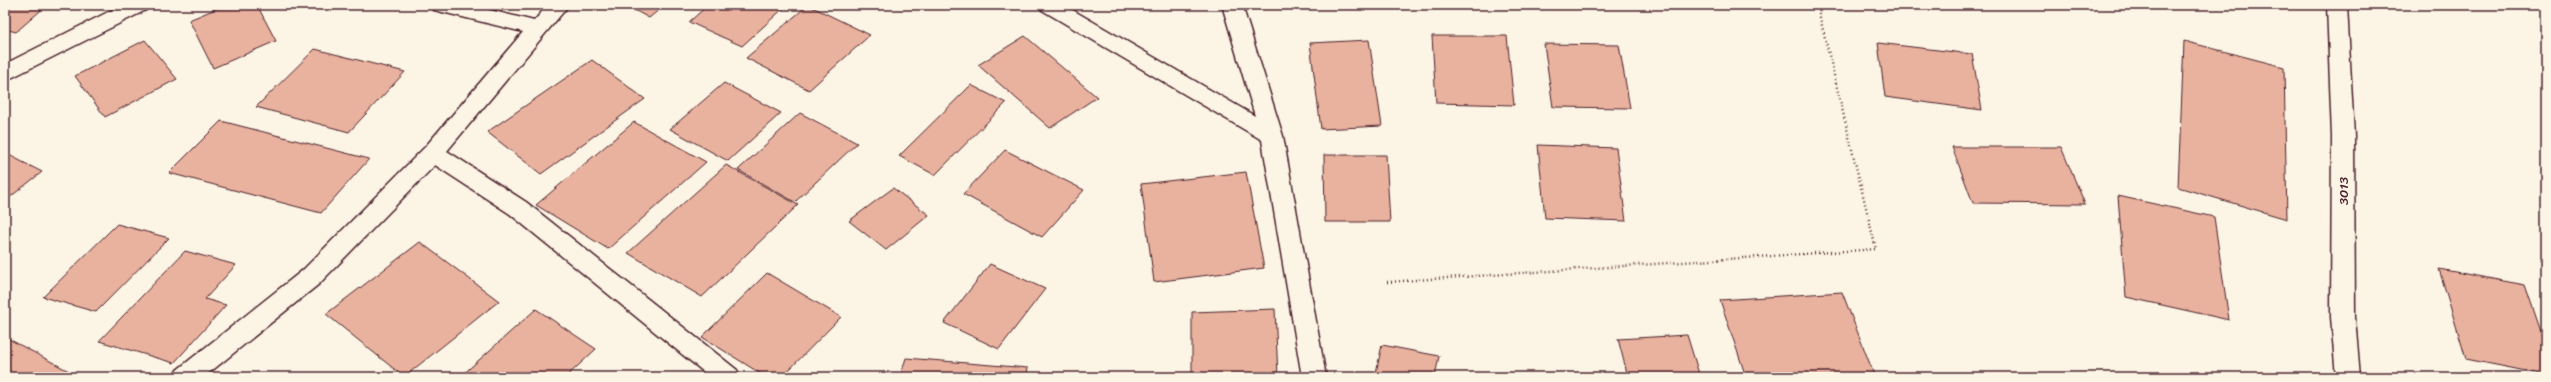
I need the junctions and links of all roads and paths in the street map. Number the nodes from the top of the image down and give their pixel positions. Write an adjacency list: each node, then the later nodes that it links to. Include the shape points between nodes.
1 (139, 5): 9 (street)
2 (441, 5): 8 (street)
3 (560, 5): 8 (street)
4 (1049, 5): 10 (street)
5 (1232, 5): 10 (street)
6 (1817, 5): 12 (path, via 1876,249)
7 (2336, 5): 16 (street, 3013, via 2343,138 2343,317)
8 (538, 29): 11 (street)
9 (5, 73)
10 (1272, 136): 15 (street)
11 (434, 153): 13 (street, via 311,277); 14 (street, via 518,208)
12 (1387, 282)
13 (186, 377)
14 (728, 377)
15 (1314, 377)
16 (2348, 377)

